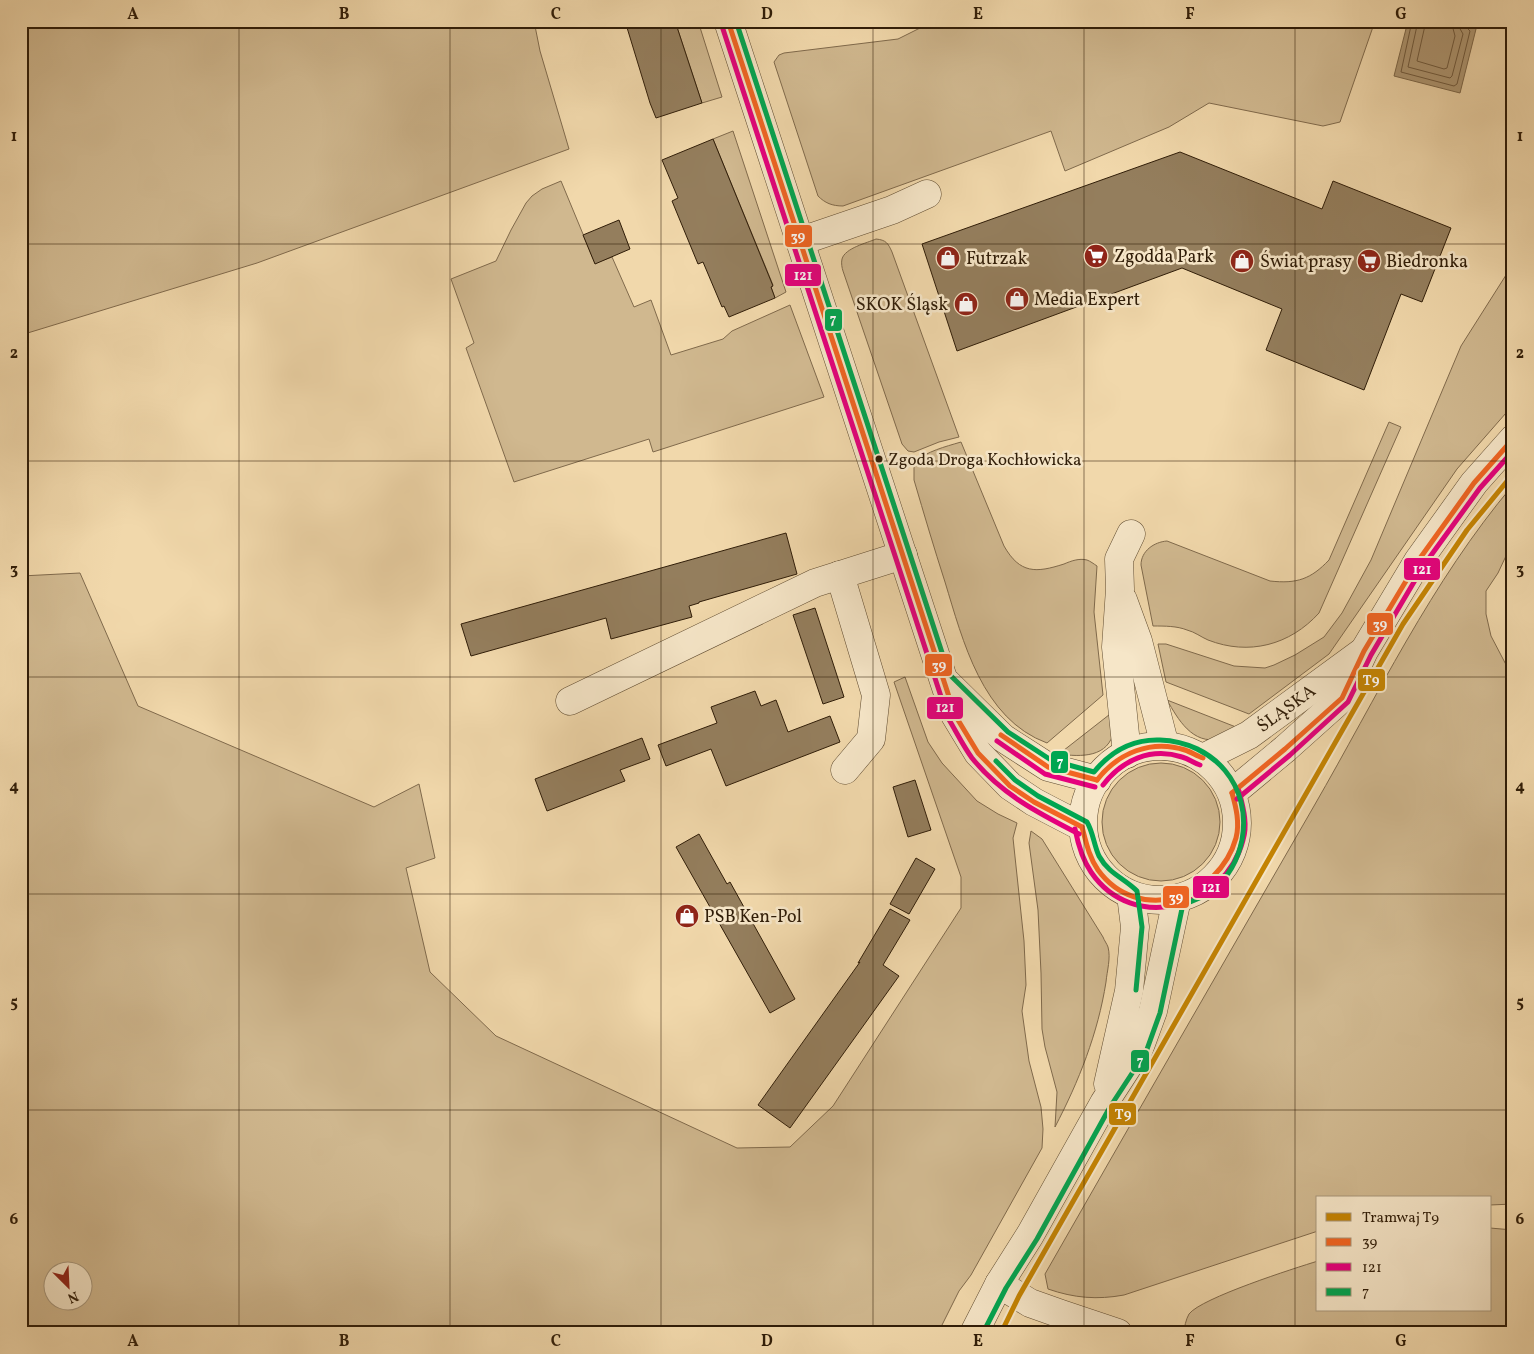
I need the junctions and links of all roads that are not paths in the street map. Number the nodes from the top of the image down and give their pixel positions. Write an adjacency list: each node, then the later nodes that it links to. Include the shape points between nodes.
1 (728, 21): 3 (street)
2 (927, 194): 3 (street, via 892,210)
3 (801, 241): 6 (street)
4 (1513, 438): 9 (street, ŚLĄSKA, via 1474,483 1418,561)
5 (1132, 534): 8 (street, via 1119,559)
6 (903, 555): 7 (street); 10 (street)
7 (840, 575): 11 (street, via 815,583); 15 (street, via 876,695 871,739)
8 (1120, 589): 12 (street, via 1138,642); 13 (street, via 1116,647)
9 (1364, 651): 14 (street, ŚLĄSKA, via 1250,734); 17 (street, ŚLĄSKA, via 1342,698)
10 (942, 678): 16 (street, via 1003,738 1048,768); 18 (street, via 955,715 978,753 1010,786)
11 (570, 701)
12 (1165, 746): 13 (street); 14 (street)
13 (1127, 754): 16 (street, via 1110,765)
14 (1203, 758): 17 (street, via 1220,774)
15 (845, 770)
16 (1097, 780): 18 (street, via 1087,801)
17 (1232, 793): 20 (street, via 1237,815 1237,838 1229,859 1210,882)
18 (1082, 827): 19 (street, via 1091,859 1115,886)
19 (1131, 895): 20 (street, via 1154,900); 21 (street, via 1135,927 1129,991)
20 (1178, 899): 21 (street, via 1153,1011 1139,1049)
21 (1104, 1103): 22 (street)
22 (999, 1284): 23 (street); 24 (street, via 1030,1303)
23 (974, 1333)
24 (1118, 1333)

